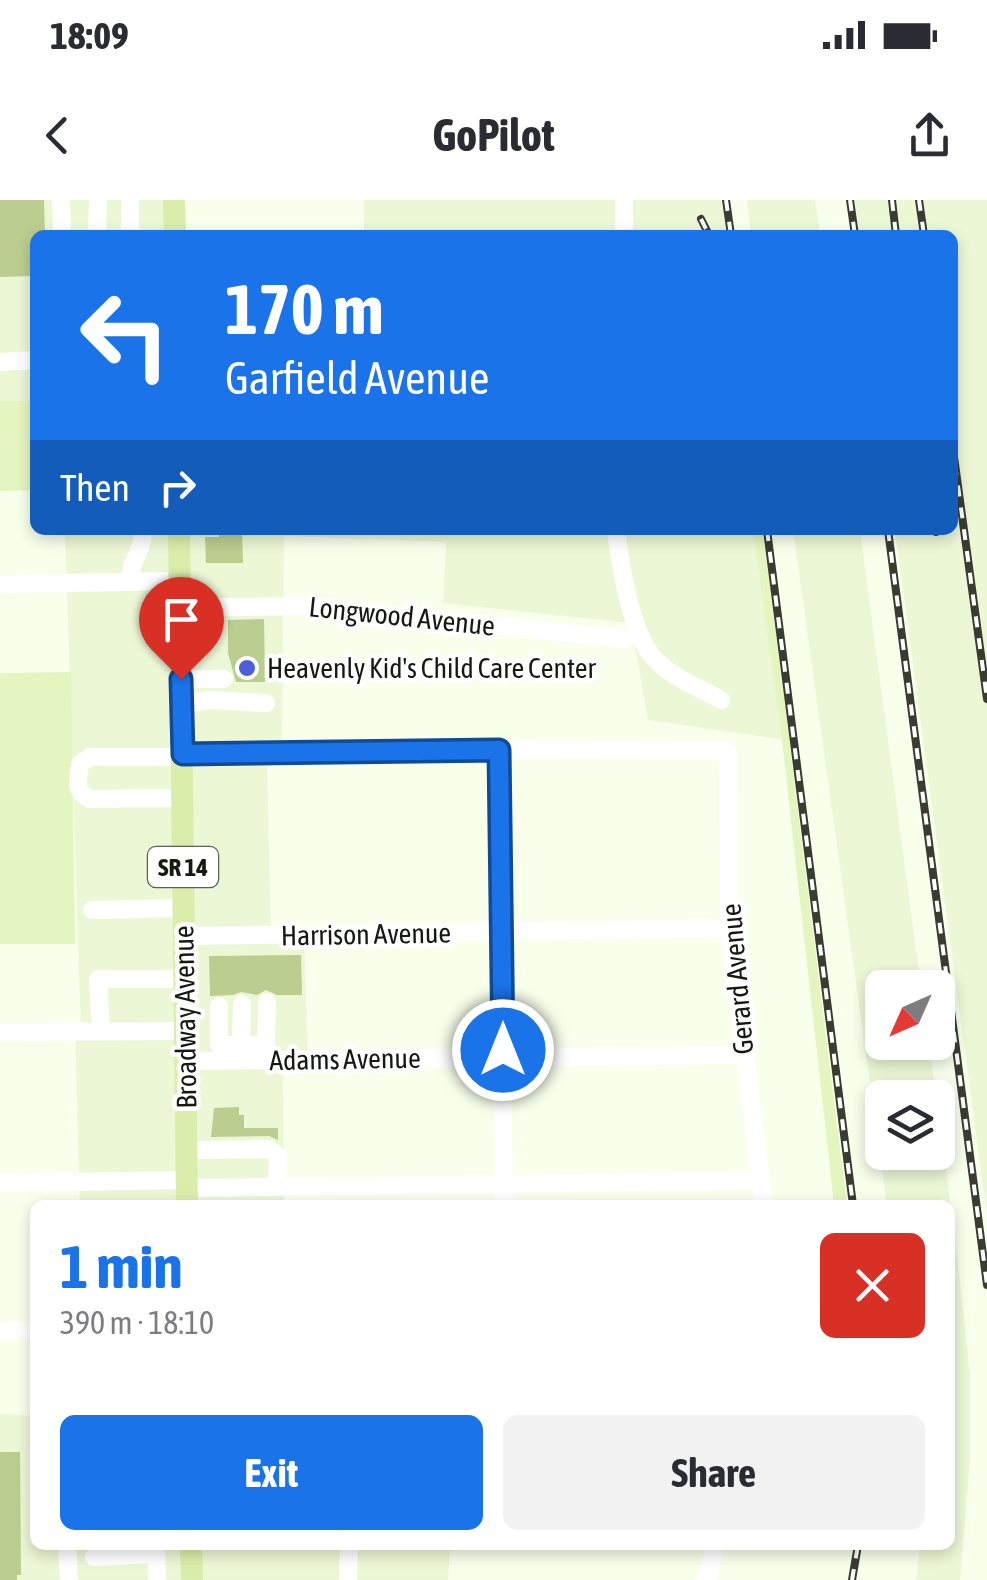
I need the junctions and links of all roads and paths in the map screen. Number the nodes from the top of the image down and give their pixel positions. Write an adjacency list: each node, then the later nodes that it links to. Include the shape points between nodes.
1 (61, 200): 6 (street)
2 (98, 200): 7 (street)
3 (130, 200): 8 (street)
4 (174, 200): 9 (main road)
5 (624, 200): 10 (street)
6 (62, 230)
7 (97, 230)
8 (130, 230)
9 (175, 230)
10 (624, 230)
11 (30, 360): 12 (street)
12 (0, 362)
13 (143, 535): 17 (street)
14 (178, 535): 16 (main road, Broadway Avenue / SR 14)
15 (617, 535): 25 (street, via 627,595 648,652)
16 (178, 581): 17 (street); 20 (main road, Broadway Avenue / SR 14)
17 (130, 582): 18 (street)
18 (0, 584)
19 (210, 607): 20 (street, Longwood Avenue); 21 (street, Longwood Avenue, via 310,606); 22 (street, via 211,640)
20 (179, 608): 22 (main road, Broadway Avenue / SR 14)
21 (624, 639)
22 (180, 640): 24 (main road, Broadway Avenue / SR 14)
23 (224, 678): 24 (street)
24 (181, 679): 27 (main road, Broadway Avenue / SR 14)
25 (722, 700)
26 (266, 703): 27 (street, via 206,709)
27 (182, 704): 29 (main road, Broadway Avenue / SR 14)
28 (499, 750): 29 (street); 33 (street, Gerard Avenue, via 728,751); 34 (street)
29 (183, 755): 30 (main road, Broadway Avenue / SR 14); 30 (street, via 90,757 80,764 77,788 90,800)
30 (183, 798): 31 (main road, Broadway Avenue / SR 14)
31 (183, 908): 32 (street); 35 (main road, Broadway Avenue / SR 14)
32 (92, 910)
33 (729, 928): 34 (street, Harrison Avenue); 44 (street, Gerard Avenue)
34 (502, 932): 35 (street, Harrison Avenue); 45 (street)
35 (183, 936): 36 (main road, Broadway Avenue / SR 14)
36 (185, 980): 40 (main road, Broadway Avenue / SR 14); 42 (street, via 98,979)
37 (266, 1002): 43 (street, via 266,1045)
38 (242, 1004): 43 (street)
39 (219, 1006): 43 (street, via 219,1045)
40 (186, 1031): 42 (street); 46 (main road, Broadway Avenue / SR 14)
41 (0, 1032): 42 (street)
42 (101, 1032)
43 (241, 1053): 45 (street, Adams Avenue); 46 (street, Adams Avenue)
44 (743, 1054): 45 (street, Adams Avenue); 48 (street, Gerard Avenue)
45 (503, 1057): 50 (street)
46 (187, 1062): 47 (main road, Broadway Avenue / SR 14)
47 (187, 1150): 51 (street, via 268,1150 278,1156); 52 (main road, Broadway Avenue / SR 14)
48 (761, 1181): 50 (street); 54 (street, Gerard Avenue)
49 (0, 1183): 52 (street)
50 (505, 1184): 51 (street); 53 (street)
51 (277, 1187): 52 (street)
52 (187, 1191)
53 (504, 1200)
54 (763, 1200)
55 (30, 1330): 56 (street)
56 (0, 1331)
57 (156, 1550): 61 (street); 63 (street)
58 (191, 1550): 64 (main road)
59 (349, 1550): 65 (street)
60 (714, 1550): 66 (street)
61 (77, 1555): 62 (street)
62 (69, 1580)
63 (157, 1580)
64 (192, 1580)
65 (348, 1580)
66 (704, 1580)

